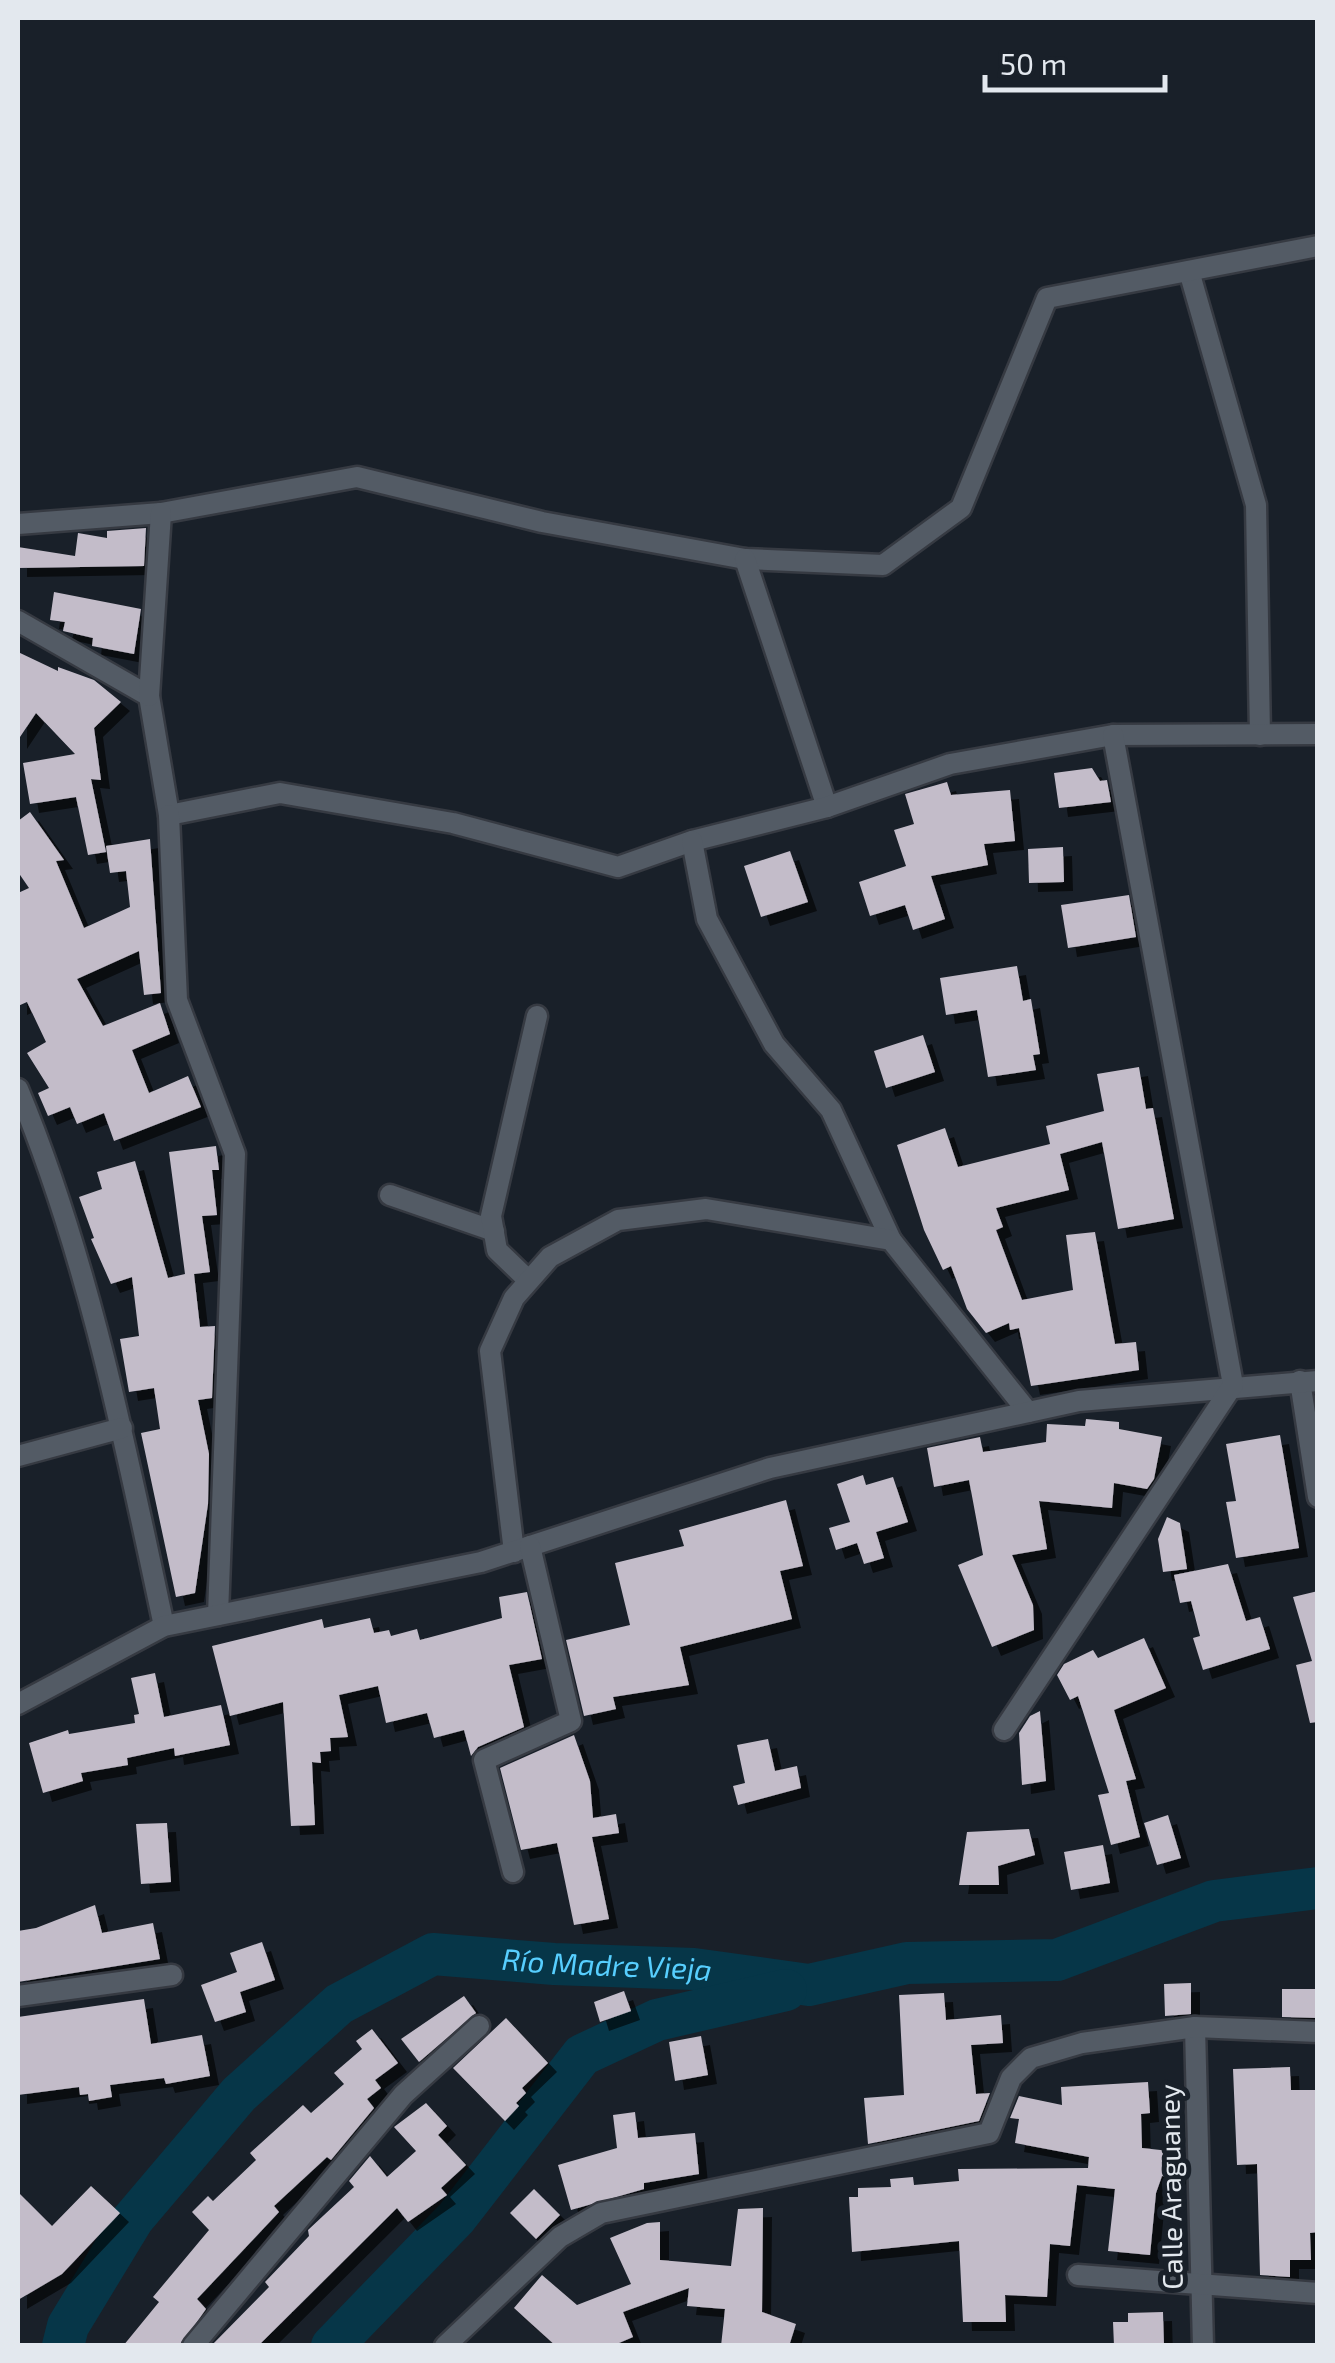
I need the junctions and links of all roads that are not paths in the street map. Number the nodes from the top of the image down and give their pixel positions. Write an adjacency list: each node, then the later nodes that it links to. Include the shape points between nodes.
1 (1318, 246): 2 (street)
2 (1189, 271): 5 (street, via 1047,298 961,508 883,565); 10 (street, via 1256,506)
3 (160, 513): 4 (street); 5 (street, via 357,477 542,522); 7 (street)
4 (18, 524)
5 (744, 559): 11 (street)
6 (18, 621): 7 (street)
7 (149, 696): 12 (street)
8 (1318, 734): 10 (street)
9 (1112, 735): 10 (street); 11 (street, via 950,764); 22 (street)
10 (1260, 735)
11 (827, 807): 13 (street)
12 (169, 815): 13 (street, via 280,793 453,823 618,866); 28 (street, via 177,1000 235,1154)
13 (692, 841): 19 (street, via 707,918 774,1044 831,1110)
14 (537, 1016): 18 (street)
15 (18, 1089): 16 (street)
16 (26, 1130): 24 (street, via 55,1180)
17 (390, 1195): 18 (street)
18 (494, 1231): 20 (street, via 497,1250)
19 (892, 1240): 20 (street, via 706,1209 618,1220 550,1257); 23 (street)
20 (528, 1279): 27 (street, via 490,1351)
21 (1309, 1381): 22 (street); 26 (street)
22 (1233, 1385): 23 (street); 31 (street)
23 (1028, 1412): 27 (street, via 770,1468)
24 (122, 1428): 25 (street); 29 (street)
25 (18, 1456)
26 (1318, 1497)
27 (522, 1549): 28 (street); 32 (street, via 570,1721 484,1760)
28 (218, 1615): 29 (street)
29 (164, 1626): 30 (street)
30 (18, 1704)
31 (1004, 1730)
32 (513, 1872)
33 (172, 1975): 34 (street)
34 (18, 1996)
35 (479, 2026): 41 (street, via 403,2095)
36 (1195, 2027): 37 (street); 39 (street, Calle Araguaney); 42 (street, via 1082,2043 1031,2058 1011,2078 990,2133 602,2213 560,2236)
37 (1318, 2032)
38 (1078, 2275): 39 (street)
39 (1200, 2288): 40 (street); 43 (street, Calle Araguaney)
40 (1318, 2293)
41 (193, 2346)
42 (445, 2346)
43 (1202, 2346)

